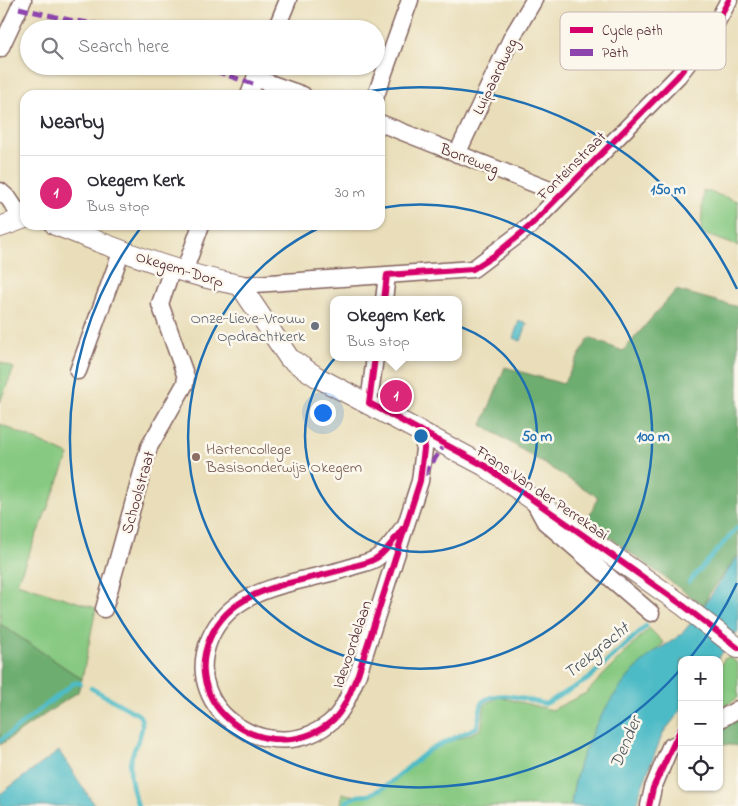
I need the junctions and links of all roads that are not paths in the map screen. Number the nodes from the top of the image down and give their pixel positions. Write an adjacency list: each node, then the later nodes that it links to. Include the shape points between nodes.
1 (22, 0): 8 (street)
2 (288, 0): 7 (street)
3 (410, 0): 9 (street)
4 (534, 0): 18 (street, Luipaardweg, via 512,37)
5 (729, 0): 6 (street, Fonteinstraat)
6 (722, 12)
7 (280, 20)
8 (0, 49)
9 (385, 70)
10 (683, 70): 20 (street, Fonteinstraat)
11 (256, 75): 14 (street)
12 (263, 75): 15 (street)
13 (383, 75): 16 (street)
14 (251, 90)
15 (293, 90)
16 (378, 90)
17 (385, 125): 18 (street, Borreweg)
18 (457, 154): 20 (street, Borreweg)
19 (0, 190): 21 (street)
20 (560, 194): 28 (street, Fonteinstraat, via 530,226 473,269)
21 (20, 214)
22 (20, 219): 23 (main road)
23 (0, 227)
24 (68, 230): 26 (main road, Okegem-Dorp)
25 (198, 230): 27 (street, Schoolstraat)
26 (122, 250): 27 (main road, Okegem-Dorp); 33 (street, Okegem-Dorp)
27 (178, 271): 29 (main road, Okegem-Dorp); 40 (street, Schoolstraat, via 160,304 186,377 185,384 149,447)
28 (387, 275): 29 (street, Fonteinstraat); 30 (street)
29 (240, 284): 31 (main road, Okegem-Dorp)
30 (384, 296)
31 (290, 358): 34 (main road, Frans Van der Perrekaai)
32 (374, 361): 34 (street)
33 (78, 371)
34 (368, 403): 35 (main road, Frans Van der Perrekaai)
35 (426, 433): 36 (main road, Frans Van der Perrekaai); 37 (street, Idevoordelaan)
36 (445, 443): 37 (street, Idevoordelaan); 38 (main road, Frans Van der Perrekaai)
37 (420, 481): 39 (street, Idevoordelaan)
38 (534, 500): 41 (street, Frans Van der Perrekaai, via 545,522); 42 (main road, Frans Van der Perrekaai)
39 (403, 528): 39 (street, Idevoordelaan, via 379,556 346,569 254,593 220,621 204,654 204,677 211,699 232,724 260,738 290,741 314,733 334,720 358,674)
40 (104, 608)
41 (651, 613)
42 (738, 648)
43 (738, 709): 44 (street)
44 (723, 718)
45 (676, 744): 46 (street, via 653,788)
46 (649, 806)

